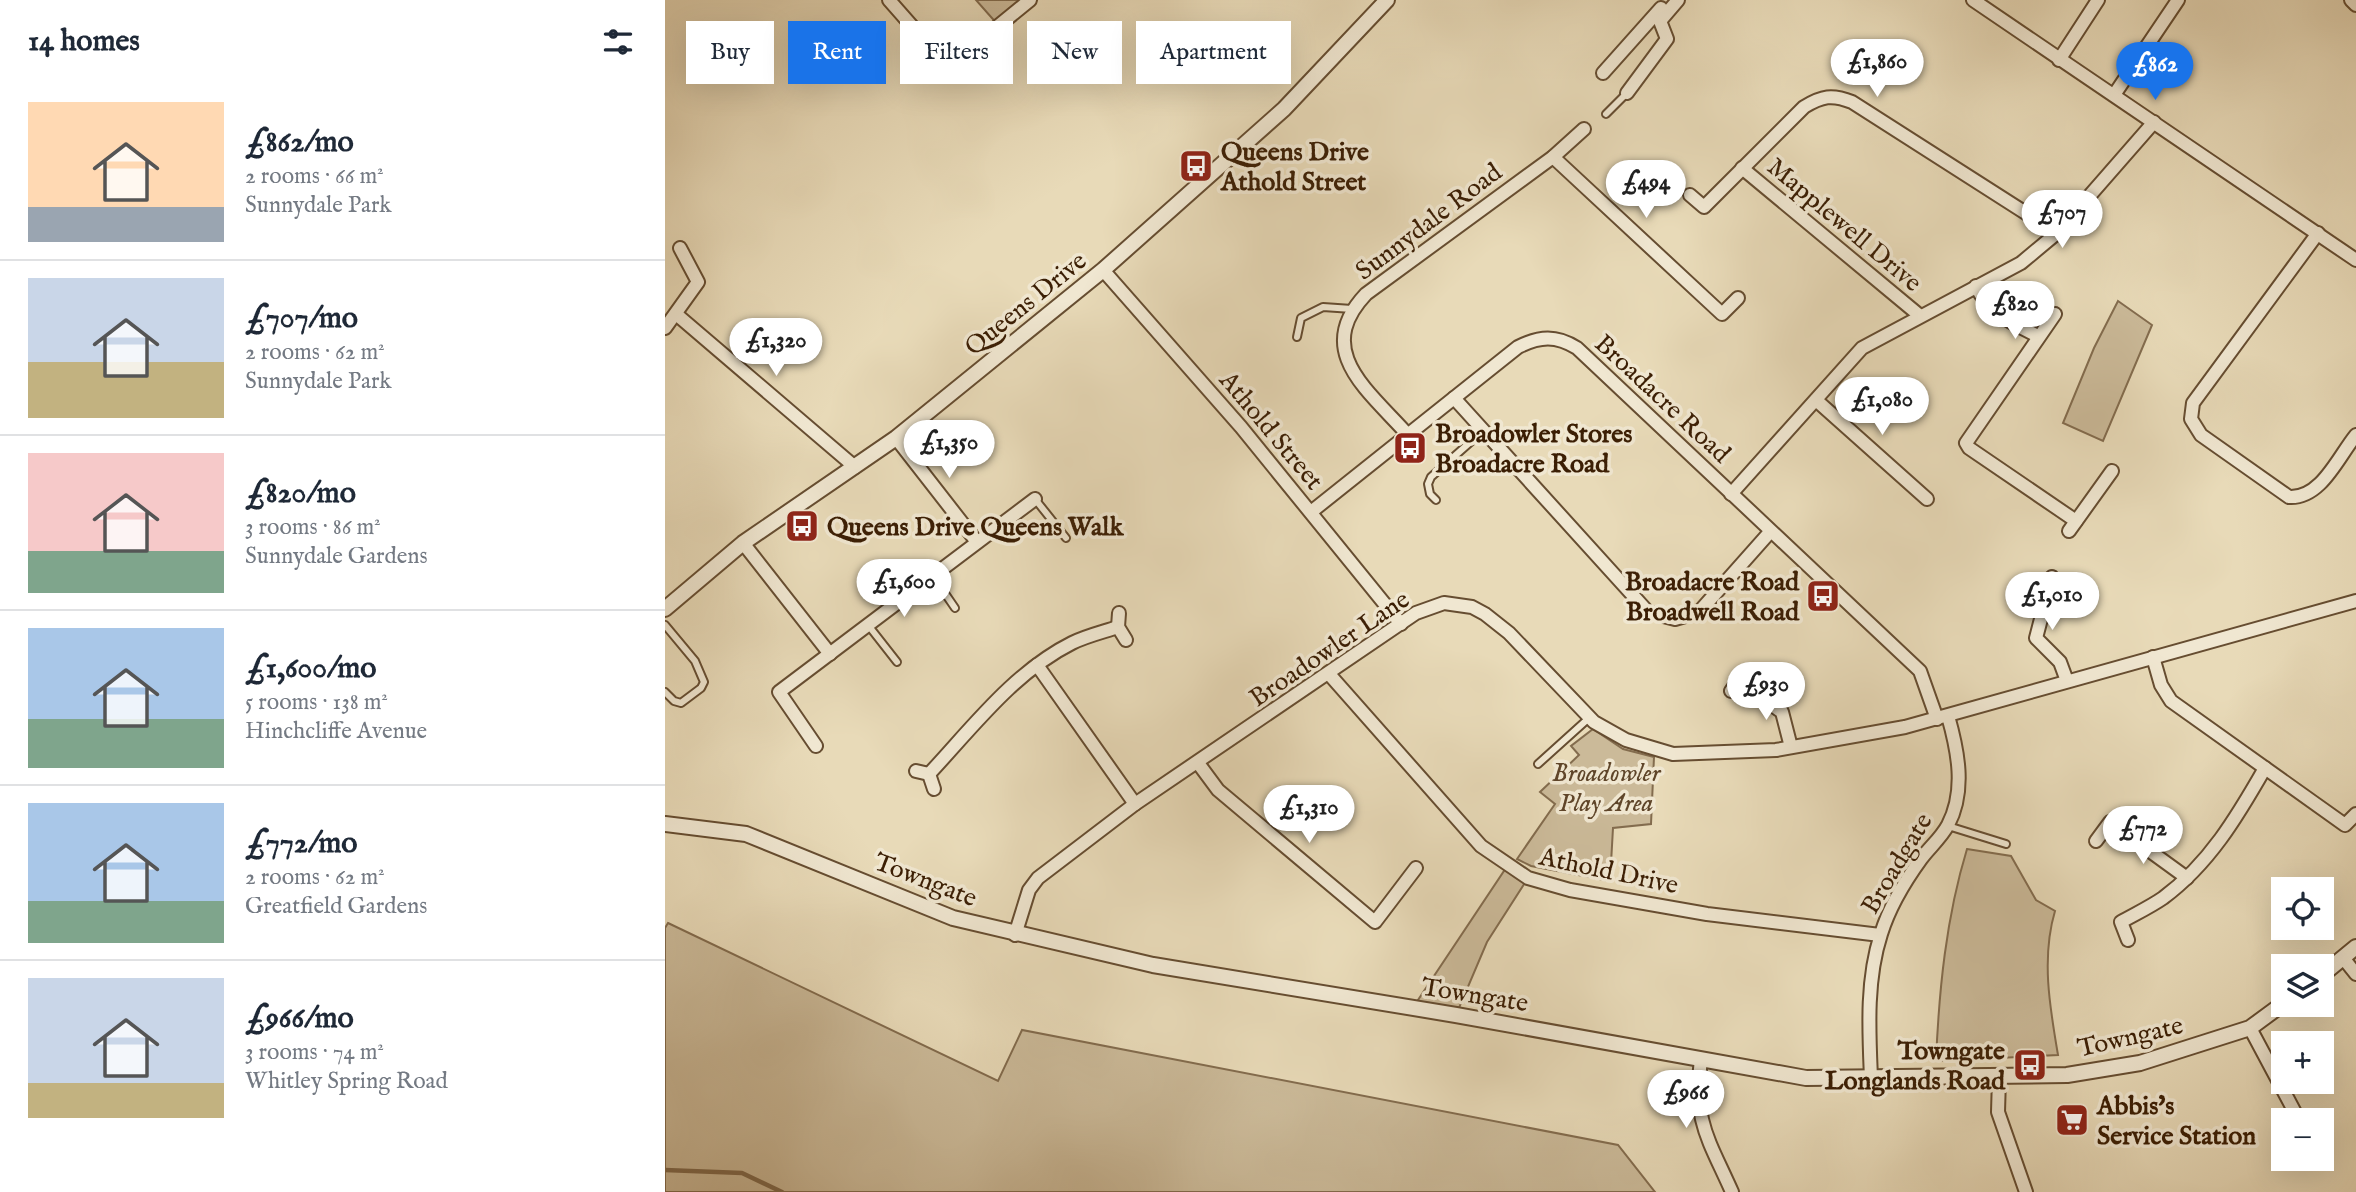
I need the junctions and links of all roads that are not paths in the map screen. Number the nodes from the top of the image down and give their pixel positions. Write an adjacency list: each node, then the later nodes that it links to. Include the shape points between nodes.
1 (889, 0): 2 (street, via 948,67)
2 (1030, 0)
3 (1387, 0): 25 (street, Queens Drive, via 1284,109)
4 (1669, 0): 12 (street)
5 (1678, 0): 13 (street, via 1660,21 1667,39)
6 (1973, 0): 11 (street)
7 (2098, 0): 11 (street)
8 (2178, 0): 14 (street)
9 (2351, 0): 10 (street)
10 (2356, 5)
11 (2059, 60): 14 (street)
12 (1603, 73)
13 (1627, 93): 15 (lane)
14 (2114, 95): 16 (street)
15 (1606, 114)
16 (2154, 122): 21 (street); 22 (street)
17 (1584, 129): 18 (street, Sunnydale Road)
18 (1553, 156): 27 (street, via 1722,314); 28 (street, Sunnydale Road)
19 (1742, 168): 20 (street, via 1704,207); 21 (street, via 1804,107 1836,95); 31 (street, Mapplewell Drive)
20 (1690, 195)
21 (2057, 233): 26 (street, via 2021,263)
22 (2318, 233): 24 (street); 39 (street, via 2193,403 2191,419 2201,435 2289,497 2303,498 2314,491)
23 (680, 248): 29 (street, via 698,282)
24 (2356, 260)
25 (1103, 270): 40 (street, Queens Drive); 47 (street, Athold Street)
26 (1976, 286): 31 (street); 33 (street, via 2002,318)
27 (1738, 298)
28 (1352, 309): 34 (lane, via 1323,307 1301,318); 38 (street, Sunnydale Road, via 1342,350 1350,368)
29 (676, 314): 32 (street); 41 (street)
30 (2055, 314): 33 (street)
31 (1919, 315): 36 (street, via 1862,348)
32 (665, 328)
33 (2038, 336): 42 (street, via 1966,443 1969,449 2072,526)
34 (1297, 338)
35 (1454, 398): 37 (street); 38 (street, Broadacre Road); 43 (street, Broadacre Road, via 1518,346 1535,339 1564,340)
36 (1816, 400): 43 (street); 45 (street)
37 (1484, 430): 46 (lane, via 1431,477 1427,484); 48 (street, via 1648,612 1661,617 1699,612)
38 (1408, 435): 47 (street, Broadacre Road)
39 (2356, 435)
40 (895, 438): 41 (street, Queens Drive); 50 (street)
41 (855, 467): 51 (street, Queens Drive)
42 (2112, 471)
43 (1731, 494): 48 (street, Broadacre Road)
44 (1035, 499): 49 (lane); 50 (street)
45 (1927, 499)
46 (1436, 500)
47 (1311, 512): 57 (street, Athold Street)
48 (1770, 532): 70 (street, Broadacre Road, via 1920,671)
49 (1066, 538)
50 (977, 542): 52 (street)
51 (743, 543): 56 (street, Queens Drive); 61 (street)
52 (933, 576): 55 (lane); 59 (street)
53 (2052, 577): 66 (street, via 2036,638 2060,662)
54 (2356, 601): 62 (street, Broadowler Lane)
55 (955, 608)
56 (665, 609)
57 (1401, 624): 65 (street, Broadowler Lane); 69 (street, Broadowler Lane, via 1444,603 1472,607 1509,633)
58 (665, 625): 68 (lane, via 695,661 704,682 681,703)
59 (868, 625): 61 (street); 63 (lane)
60 (1126, 640): 64 (street, via 1118,620)
61 (830, 654): 71 (street, via 779,692)
62 (2153, 657): 66 (street, Broadowler Lane); 75 (street, via 2171,701)
63 (897, 662)
64 (1037, 665): 76 (street, via 922,773); 77 (street)
65 (1329, 674): 73 (street, Broadowler Lane); 86 (street, Athold Drive, via 1481,846 1528,878 1707,914)
66 (2067, 681): 70 (street, Broadowler Lane)
67 (1731, 691): 72 (street, via 1738,681 1781,712)
68 (665, 692)
69 (1589, 718): 72 (street, Broadowler Lane, via 1626,740 1673,754); 74 (lane)
70 (1943, 718): 72 (street, Broadowler Lane); 80 (street, Broadgate, via 1958,750 1959,781)
71 (816, 746)
72 (1791, 747)
73 (1198, 762): 77 (street, Broadowler Lane); 83 (street, via 1218,790 1375,922)
74 (1538, 764)
75 (2265, 768): 78 (street, via 2345,825); 84 (street, via 2219,844)
76 (934, 789)
77 (1135, 804): 85 (street, Broadowler Lane, via 1038,878 1029,890)
78 (2356, 814)
79 (665, 824): 85 (street, Towngate, via 746,834 953,918)
80 (1948, 826): 82 (lane); 86 (street, Broadgate, via 1902,888)
81 (2096, 841): 84 (street, via 2110,822)
82 (2006, 844)
83 (1416, 868)
84 (2187, 877): 87 (street, via 2162,899 2121,922)
85 (1015, 934): 94 (street, Towngate, via 1153,965)
86 (1880, 935): 95 (street, Broadgate, via 1870,1001)
87 (2128, 940)
88 (2356, 947): 89 (street)
89 (2344, 959): 90 (street); 91 (street)
90 (2334, 966)
91 (2356, 974)
92 (2271, 1013): 93 (street, Towngate)
93 (2250, 1028): 96 (street, Towngate, via 2140,1063 2063,1076); 97 (street)
94 (1701, 1059): 95 (street, Towngate, via 1806,1078); 98 (street, via 1700,1121)
95 (1871, 1078): 96 (street, Towngate)
96 (1999, 1078): 99 (street, via 1998,1112)
97 (2293, 1108)
98 (1732, 1192)
99 (2026, 1192)

